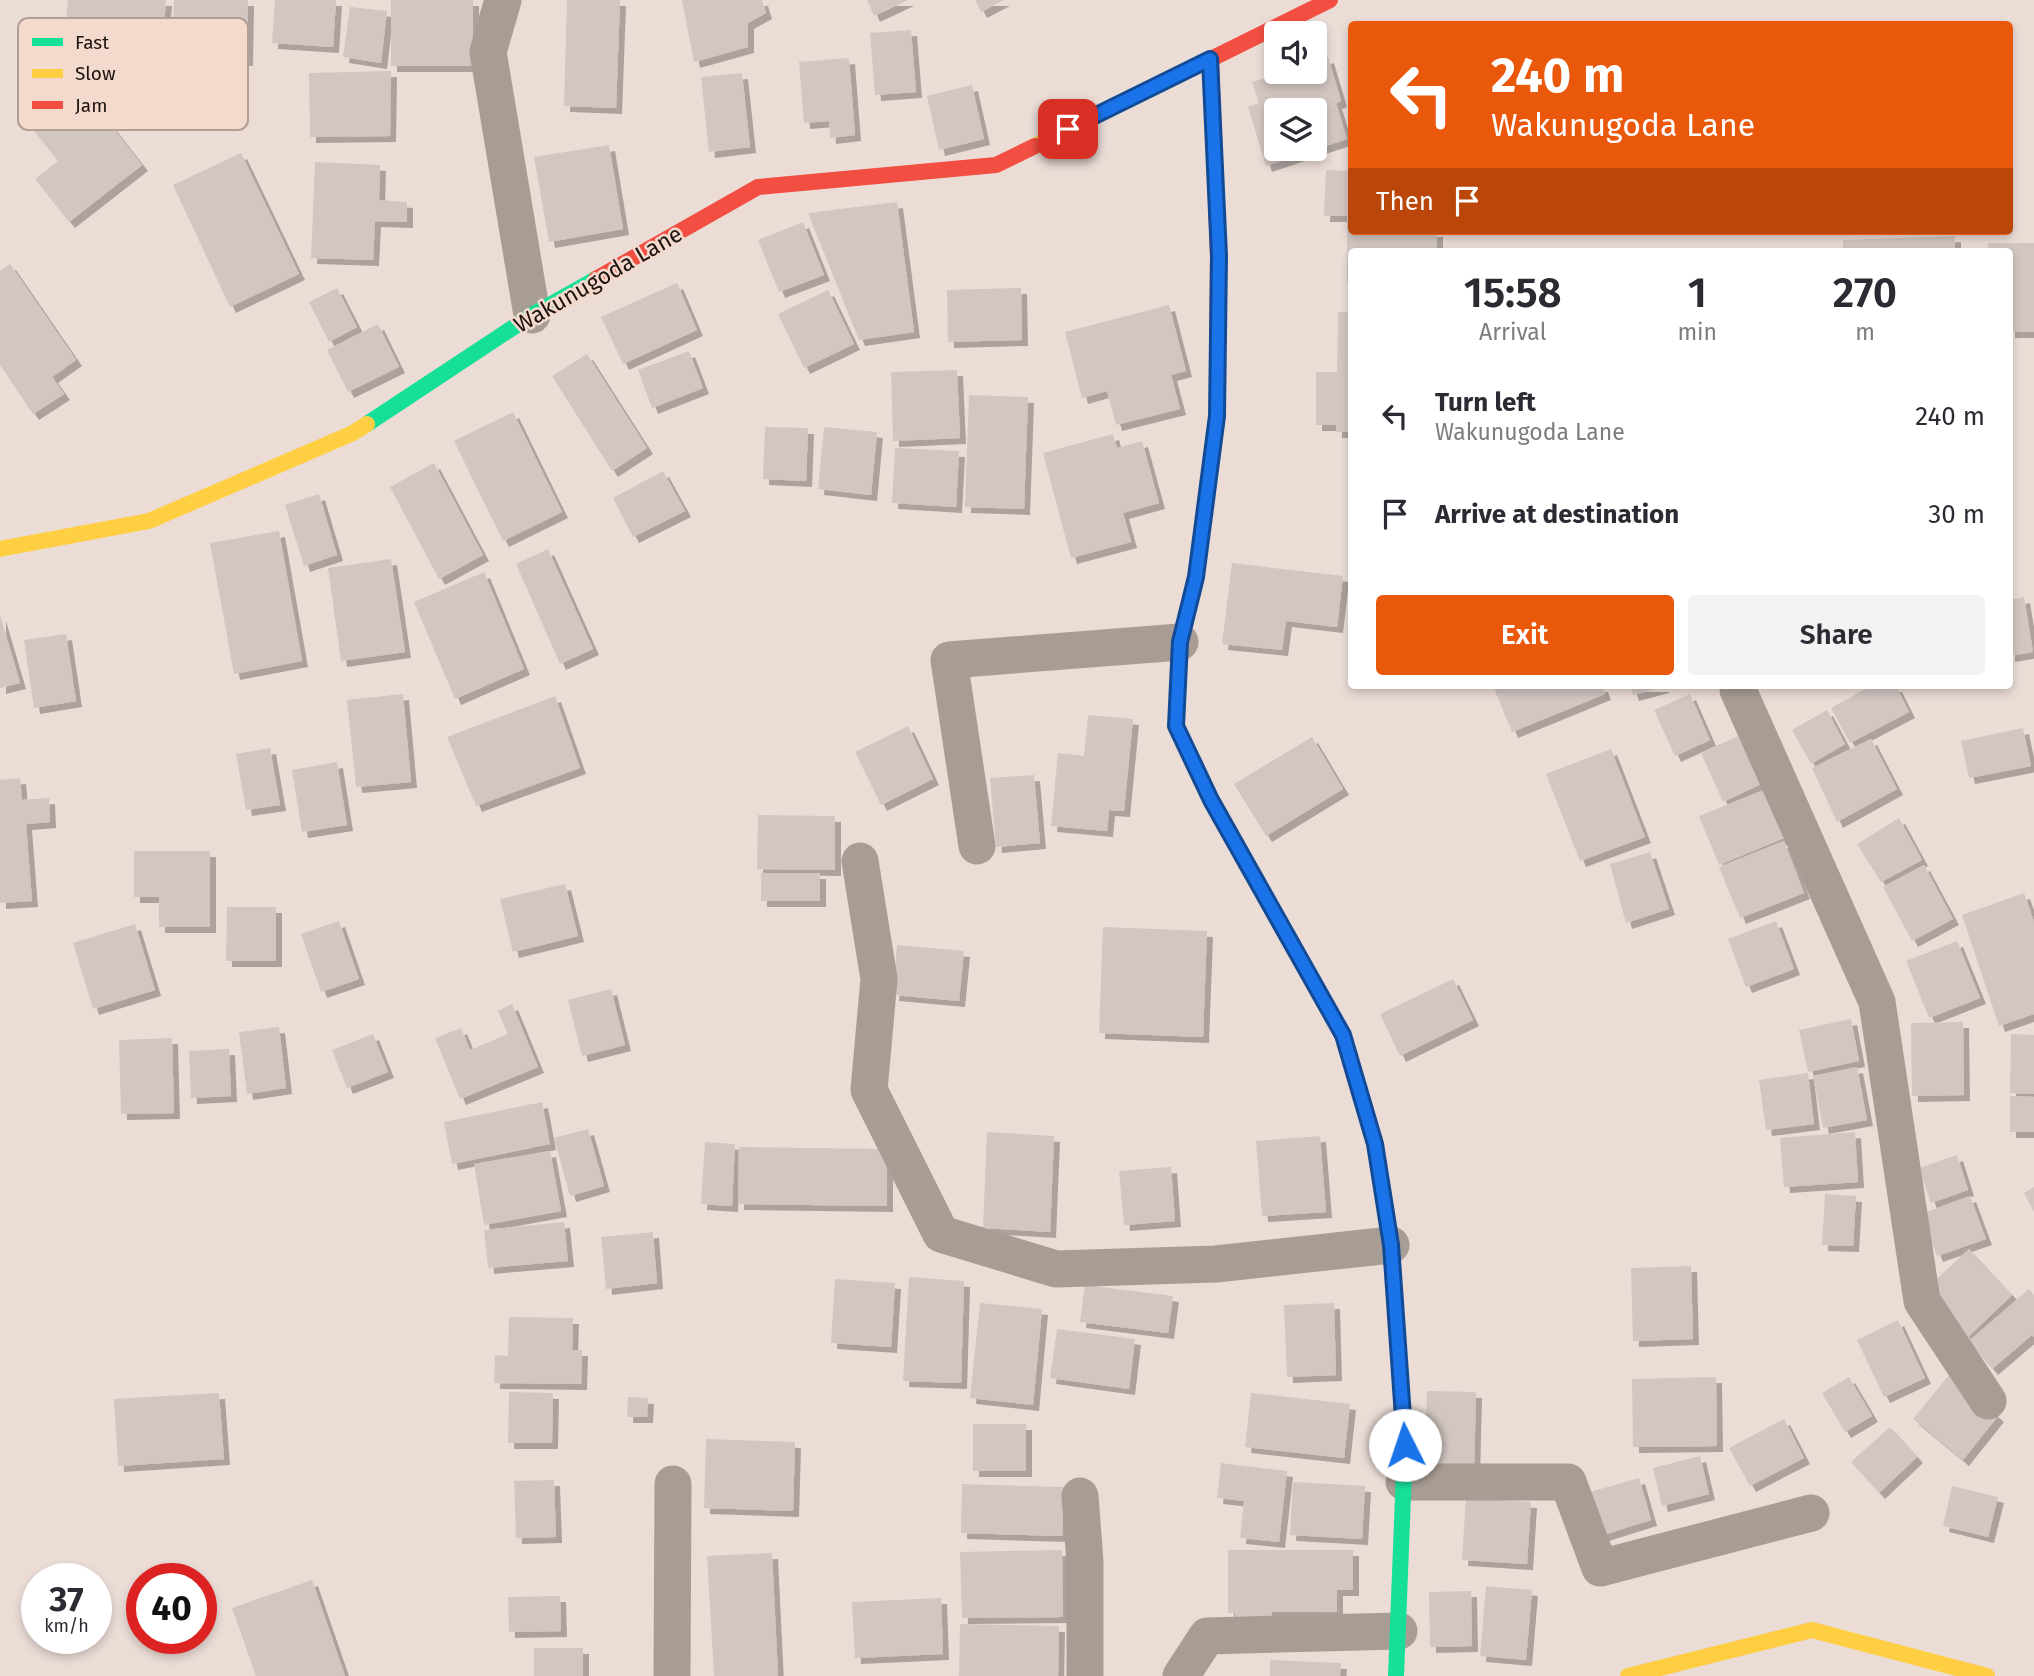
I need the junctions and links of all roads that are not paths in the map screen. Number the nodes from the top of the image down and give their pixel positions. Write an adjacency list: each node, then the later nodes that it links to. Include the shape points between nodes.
1 (503, 0): 4 (street, via 488,52)
2 (1330, 0): 3 (street, Wakunugoda Lane)
3 (1210, 59): 4 (street, Wakunugoda Lane, via 996,164 758,187); 6 (street, via 1219,256 1217,416 1196,577)
4 (532, 315): 5 (street, Wakunugoda Lane, via 353,433 149,521)
5 (0, 548)
6 (1180, 642): 8 (street, via 949,660); 10 (street, via 1176,726 1211,800 1343,1035 1375,1144)
7 (1738, 690): 11 (street, via 1877,1002 1922,1301)
8 (977, 846)
9 (860, 861): 10 (street, via 879,979 869,1090 941,1234 1056,1269 1216,1264)
10 (1391, 1245): 12 (street)
11 (1989, 1401)
12 (1404, 1482): 15 (street, via 1568,1482 1600,1568); 16 (street)
13 (673, 1484): 18 (street)
14 (1080, 1496): 19 (street)
15 (1811, 1513)
16 (1399, 1631): 20 (street, via 1207,1636); 21 (street)
17 (1683, 1669): 22 (street); 23 (street, via 1812,1630)
18 (672, 1676)
19 (1086, 1676)
20 (1181, 1676)
21 (1396, 1676)
22 (1628, 1676)
23 (1987, 1676)

